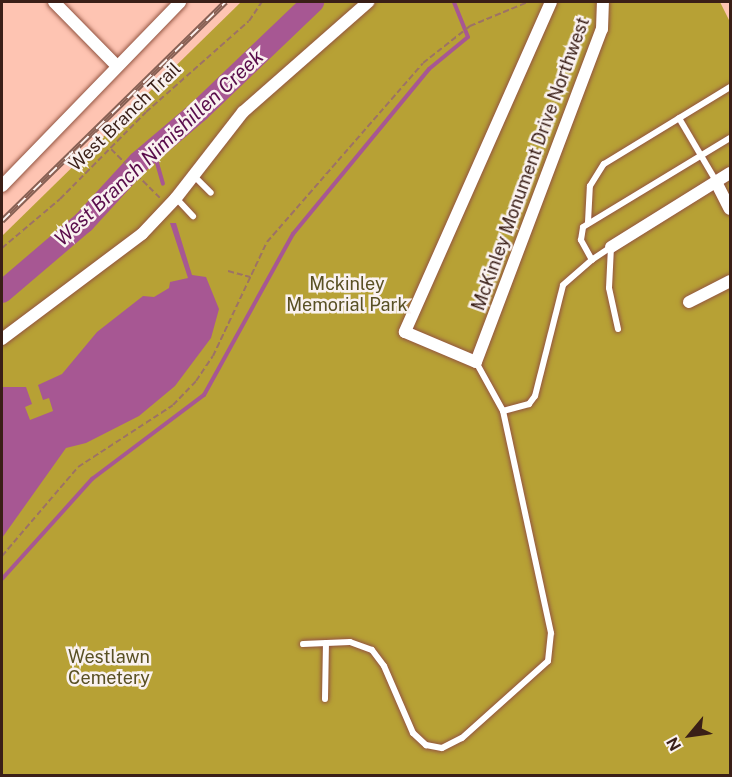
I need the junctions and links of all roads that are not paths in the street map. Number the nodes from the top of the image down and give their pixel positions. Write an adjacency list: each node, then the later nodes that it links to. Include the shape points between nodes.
1 (54, 2): 6 (street)
2 (180, 2): 6 (street)
3 (368, 2): 12 (street, via 243,112)
4 (551, 2): 26 (street, via 405,332)
5 (603, 2): 26 (street, McKinley Monument Drive Northwest, via 602,29)
6 (116, 65): 14 (street)
7 (730, 87): 8 (lane)
8 (679, 118): 10 (lane); 19 (lane, via 604,164 590,186)
9 (730, 138): 10 (lane)
10 (701, 155): 13 (lane); 19 (lane)
11 (730, 173): 13 (street)
12 (193, 175): 15 (lane); 16 (street)
13 (716, 182): 17 (street); 20 (street)
14 (2, 186)
15 (211, 193)
16 (172, 202): 18 (lane); 25 (street, via 120,252)
17 (730, 209)
18 (194, 216)
19 (588, 222): 21 (lane, via 583,226 581,240)
20 (611, 247): 21 (lane); 24 (lane, via 609,288)
21 (592, 260): 27 (lane, via 563,285 535,396 520,409)
22 (730, 281): 23 (street)
23 (689, 302)
24 (618, 329)
25 (2, 339)
26 (476, 362): 27 (lane)
27 (503, 411): 28 (lane, via 551,633 548,661 462,738 442,748 426,745 413,734 384,666 372,651 350,642)
28 (326, 643): 29 (lane); 30 (lane)
29 (303, 644)
30 (325, 699)

